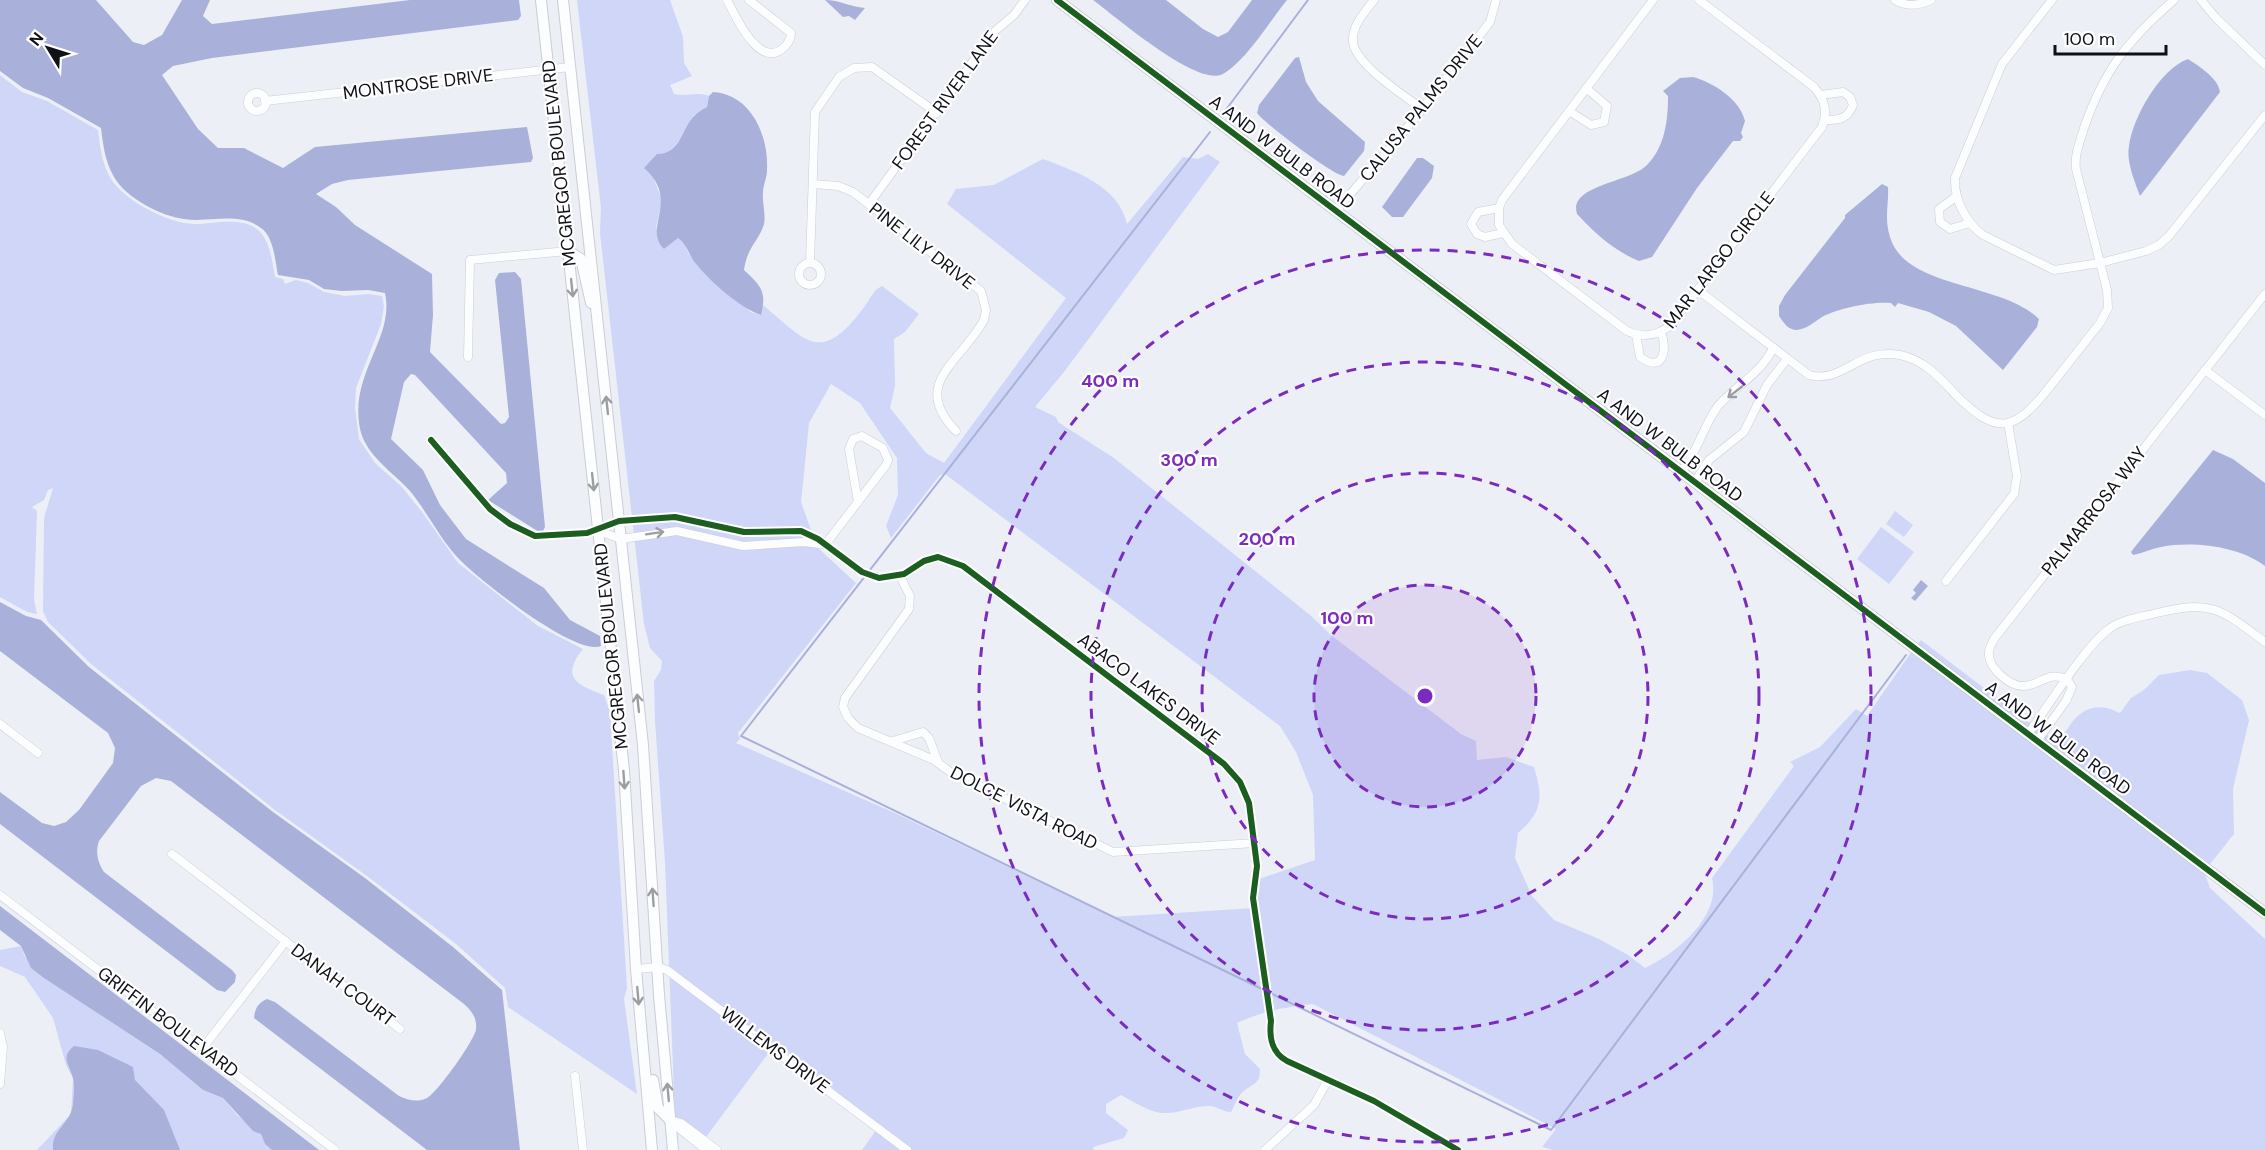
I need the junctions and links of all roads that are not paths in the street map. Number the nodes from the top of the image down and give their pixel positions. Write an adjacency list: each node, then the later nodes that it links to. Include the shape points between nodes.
1 (541, 0): 19 (main road, MCGREGOR BOULEVARD)
2 (558, 0): 16 (main road)
3 (727, 0): 4 (street, via 748,38 768,53 776,53 788,43 791,33)
4 (749, 0)
5 (1025, 0): 25 (street, FOREST RIVER LANE, via 995,31)
6 (1057, 0): 32 (main road, A AND W BULB ROAD)
7 (1374, 0): 23 (street, via 1358,20 1352,39 1354,48 1374,71)
8 (1496, 0): 23 (street, CALUSA PALMS DRIVE, via 1490,22)
9 (1653, 0): 20 (street)
10 (1699, 0): 21 (street)
11 (1895, 0): 12 (street, via 1917,6)
12 (1931, 0)
13 (2052, 0): 29 (street, via 2002,64 1958,169)
14 (2174, 0): 37 (street, via 2137,33 2102,81 2076,151 2076,169)
15 (2201, 0): 17 (street)
16 (563, 5): 18 (main road, MCGREGOR BOULEVARD)
17 (2265, 65)
18 (570, 67): 19 (street, MONTROSE DRIVE); 40 (main road, MCGREGOR BOULEVARD)
19 (549, 69): 22 (street, MONTROSE DRIVE); 35 (main road, MCGREGOR BOULEVARD)
20 (1586, 88): 24 (street); 24 (street, via 1607,106 1604,122 1591,124)
21 (1821, 95): 27 (street); 27 (street, via 1843,92 1853,105 1850,114 1843,118)
22 (265, 101)
23 (1422, 109): 32 (street, CALUSA PALMS DRIVE)
24 (1569, 111): 31 (street)
25 (937, 113): 28 (street, via 881,71 863,66 846,71 815,112); 30 (street, FOREST RIVER LANE)
26 (2265, 115): 37 (street, via 2165,241 2154,248)
27 (1825, 120): 38 (street, MAR LARGO CIRCLE)
28 (813, 184): 30 (street, PINE LILY DRIVE, via 846,188); 36 (street)
29 (1957, 196): 33 (street); 33 (street, via 1939,209 1940,222 1950,229)
30 (869, 204): 49 (street, PINE LILY DRIVE, via 975,284 985,300 984,320 935,396 939,412)
31 (1499, 208): 34 (street); 34 (street, via 1478,212 1471,224 1477,234 1485,237)
32 (1336, 211): 51 (main road, A AND W BULB ROAD)
33 (1970, 224): 37 (street, via 1983,235 2054,270)
34 (1503, 233): 42 (street, via 1521,251)
35 (568, 251): 40 (main road, via 581,259); 44 (street, via 470,260); 55 (main road, MCGREGOR BOULEVARD, one-way to 55)
36 (810, 262)
37 (2100, 263): 48 (street, via 2108,299 2105,316 2034,407 2019,420)
38 (1698, 290): 41 (street, MAR LARGO CIRCLE); 43 (street)
39 (2265, 294): 46 (street, PALMARROSA WAY)
40 (597, 317): 54 (main road, MCGREGOR BOULEVARD, one-way to 40)
41 (1661, 332): 42 (street, MAR LARGO CIRCLE); 42 (street, via 1666,349 1657,363 1648,363 1641,357)
42 (1636, 335)
43 (1773, 348): 45 (street); 51 (street, one-way to 51, via 1758,371 1719,406)
44 (468, 357)
45 (1787, 359): 48 (street, via 1818,377 1836,374 1874,355 1908,357 1933,371 1978,417); 52 (street, via 1767,385 1744,432 1709,460)
46 (2205, 370): 47 (street); 61 (street, PALMARROSA WAY, via 1994,639 1988,653 1993,666 2015,684 2023,686 2056,675)
47 (2265, 415)
48 (2008, 423): 59 (street, via 2017,476 2014,494)
49 (956, 431)
50 (431, 440): 55 (street, via 490,509 517,529 547,537)
51 (1681, 472): 52 (main road, A AND W BULB ROAD)
52 (1695, 482): 63 (main road, A AND W BULB ROAD)
53 (858, 502): 53 (street, via 888,460 883,448 862,436 853,439 849,449); 57 (street)
54 (619, 521): 55 (street); 56 (main road, MCGREGOR BOULEVARD); 57 (street, via 675,517 744,531 801,531)
55 (598, 531): 56 (street); 74 (main road, MCGREGOR BOULEVARD, one-way to 74, via 624,770)
56 (621, 539): 57 (street, one-way to 57, via 676,531 732,546 804,542); 73 (main road, MCGREGOR BOULEVARD, one-way to 56, via 643,745)
57 (825, 545): 58 (street, via 867,575)
58 (900, 576): 64 (street, DOLCE VISTA ROAD, via 910,596 909,609 849,690 843,708 858,728); 68 (street, ABACO LAKES DRIVE, via 931,558 947,558 963,566 1224,764 1245,792)
59 (1946, 581)
60 (2265, 642): 61 (street, via 2218,610 2186,606 2121,622 2109,629)
61 (2067, 679): 63 (street); 65 (street, via 2072,687 2066,701)
62 (0, 724): 66 (street)
63 (2028, 734): 65 (main road, A AND W BULB ROAD)
64 (892, 741): 67 (street, DOLCE VISTA ROAD); 67 (street, DOLCE VISTA ROAD, via 923,732)
65 (2037, 741): 71 (main road, A AND W BULB ROAD)
66 (38, 753)
67 (938, 763): 68 (street, DOLCE VISTA ROAD, via 1113,852)
68 (1255, 843): 80 (street, ABACO LAKES DRIVE, via 1257,866 1252,891 1271,1039 1276,1052 1287,1061)
69 (172, 854): 72 (street, DANAH COURT)
70 (0, 895): 78 (street, GRIFFIN BOULEVARD)
71 (2265, 913)
72 (286, 941): 76 (street, DANAH COURT); 78 (street, DANAH COURT)
73 (657, 967): 74 (street); 82 (main road, MCGREGOR BOULEVARD, one-way to 73); 89 (street, WILLEMS DRIVE, via 691,986)
74 (636, 969): 75 (main road, MCGREGOR BOULEVARD, one-way to 75)
75 (641, 1028): 82 (main road, via 647,1039 656,1103); 85 (main road, MCGREGOR BOULEVARD)
76 (400, 1029)
77 (0, 1033): 81 (street)
78 (202, 1049): 83 (street, GRIFFIN BOULEVARD)
79 (575, 1076): 84 (street)
80 (1328, 1080): 90 (street, via 1314,1105); 91 (street, ABACO LAKES DRIVE, via 1374,1101)
81 (0, 1084)
82 (670, 1120): 86 (main road, MCGREGOR BOULEVARD); 87 (street); 88 (street, via 681,1123)
83 (335, 1150)
84 (583, 1150)
85 (652, 1150)
86 (674, 1150)
87 (706, 1150)
88 (717, 1150)
89 (908, 1150)
90 (1265, 1150)
91 (1458, 1150)

